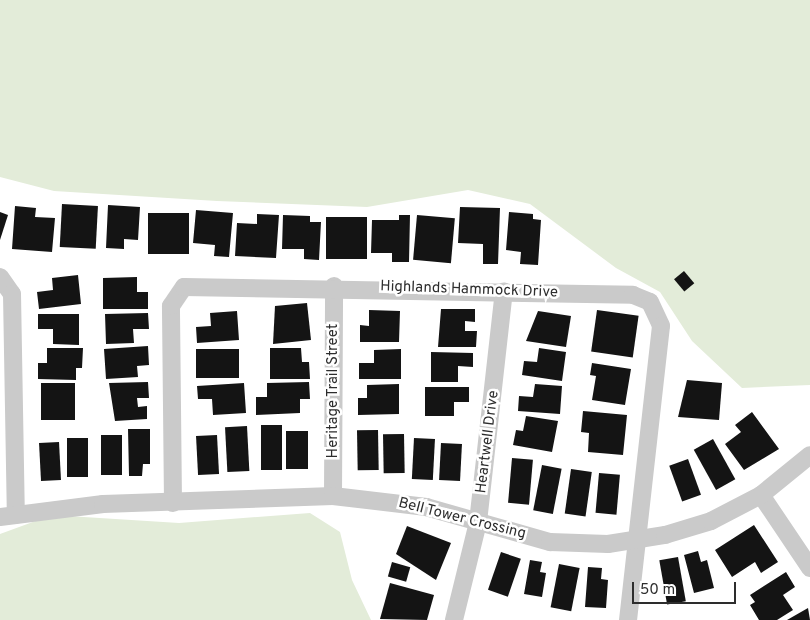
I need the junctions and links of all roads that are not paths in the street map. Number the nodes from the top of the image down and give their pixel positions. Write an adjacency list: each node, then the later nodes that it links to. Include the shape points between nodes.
1 (0, 276): 8 (street, via 12,294)
2 (334, 286): 3 (street, Highlands Hammock Drive); 6 (street, Heritage Trail Street); 7 (street, Highlands Hammock Drive, via 192,285 178,292 171,306)
3 (504, 291): 9 (street, Heartwell Drive); 10 (street, Highlands Hammock Drive, via 634,295 656,309 661,326)
4 (810, 455): 5 (street, Bell Tower Crossing)
5 (760, 495): 10 (street, Bell Tower Crossing, via 711,521); 11 (street)
6 (333, 496): 7 (street, Bell Tower Crossing); 9 (street, Bell Tower Crossing, via 426,507)
7 (173, 503): 8 (street, Bell Tower Crossing, via 103,504)
8 (8, 516)
9 (478, 522): 10 (street, Bell Tower Crossing, via 550,542); 12 (street, Heartwell Drive)
10 (638, 541): 13 (street, Highlands Hammock Drive)
11 (810, 568)
12 (454, 620)
13 (628, 620)

